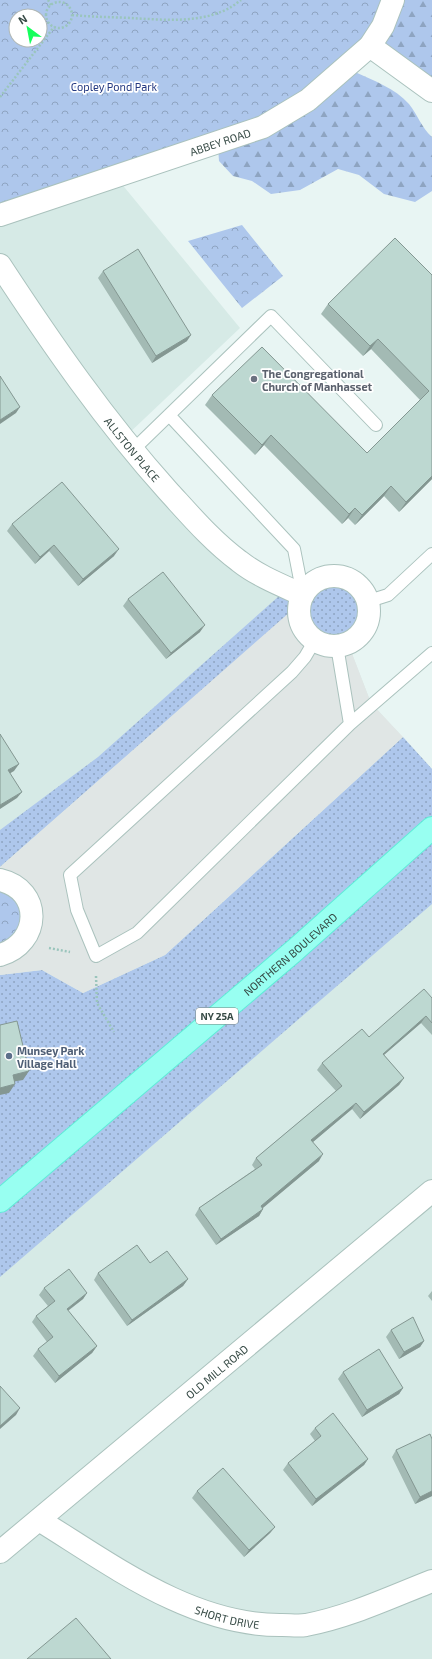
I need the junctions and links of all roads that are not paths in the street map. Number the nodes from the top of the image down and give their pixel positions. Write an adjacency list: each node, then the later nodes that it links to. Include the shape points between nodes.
1 (393, 0): 2 (street, ABBEY ROAD, via 383,26)
2 (370, 46): 3 (street); 4 (street, ABBEY ROAD, via 308,100 263,127)
3 (432, 90)
4 (0, 215)
5 (0, 264): 8 (street, ALLSTON PLACE, via 34,317)
6 (169, 415): 7 (lane, via 271,316); 8 (lane); 10 (lane, via 294,549)
7 (376, 425)
8 (133, 450): 10 (street, ALLSTON PLACE, via 190,515 239,562 268,580)
9 (432, 554): 11 (lane, via 388,595)
10 (303, 595): 11 (street, via 310,585 320,578 344,576 364,590); 12 (street, via 299,604 299,615 302,625)
11 (369, 601): 13 (street, via 370,611 364,630 348,643)
12 (315, 640): 13 (street); 15 (lane, via 292,672 70,875 77,910 96,956 137,933)
13 (337, 646): 15 (lane)
14 (432, 653): 15 (lane)
15 (350, 724)
16 (432, 828): 20 (main road, NORTHERN BOULEVARD / NY 25A, via 289,955)
17 (0, 880): 18 (street, via 20,889 28,900 31,911 29,933 11,952)
18 (0, 955)
19 (432, 1191): 21 (street, OLD MILL ROAD)
20 (0, 1201)
21 (38, 1520): 22 (street, OLD MILL ROAD); 23 (street, SHORT DRIVE, via 136,1580 172,1598 220,1617 261,1625 305,1625 346,1614)
22 (0, 1552)
23 (432, 1582)

